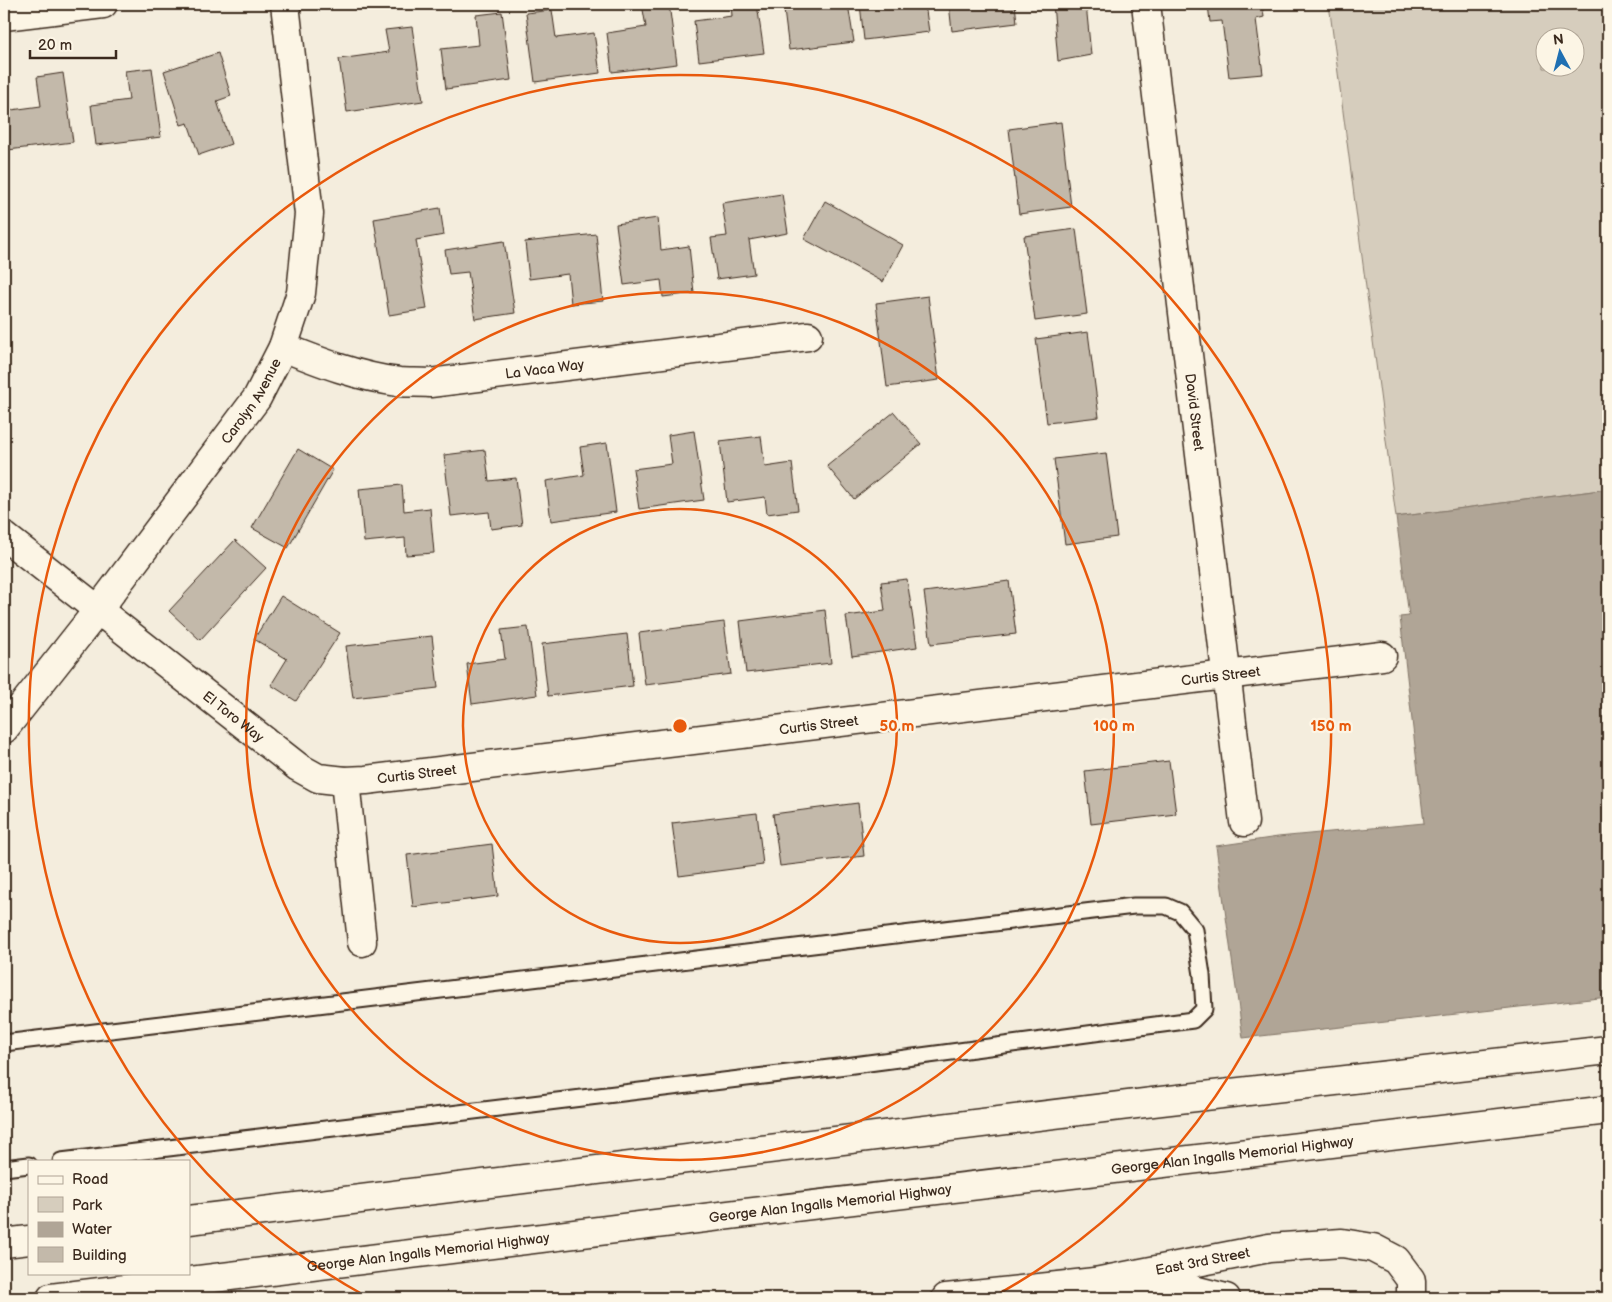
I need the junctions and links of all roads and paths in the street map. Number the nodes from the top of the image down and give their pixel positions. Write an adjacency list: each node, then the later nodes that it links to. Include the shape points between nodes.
1 (104, 4): 4 (main road)
2 (285, 4): 6 (main road, Carolyn Avenue, via 309,214 301,293)
3 (1146, 4): 10 (main road, David Street)
4 (4, 16)
5 (808, 336): 6 (main road, La Vaca Way, via 430,383 366,376)
6 (283, 347): 8 (main road, Carolyn Avenue, via 257,398)
7 (4, 536): 8 (main road, El Toro Way)
8 (98, 610): 11 (main road, Carolyn Avenue); 12 (main road, El Toro Way, via 298,767 318,778)
9 (1382, 656): 10 (main road, Curtis Street)
10 (1226, 675): 12 (main road, Curtis Street); 13 (main road, David Street)
11 (4, 729)
12 (345, 781): 14 (main road)
13 (1244, 822)
14 (362, 942)
15 (4, 1043): 18 (lane, via 1134,906 1166,906 1180,912 1195,930 1204,1009 1193,1020 828,1068)
16 (1608, 1050): 21 (main road, via 1161,1101)
17 (1608, 1110): 25 (main road, George Alan Ingalls Memorial Highway)
18 (69, 1160)
19 (28, 1165): 20 (lane)
20 (4, 1168)
21 (190, 1220)
22 (28, 1240): 23 (main road)
23 (4, 1243)
24 (1095, 1282): 26 (main road); 27 (main road, East 3rd Street, via 1186,1288); 28 (main road, East 3rd Street, via 1269,1248 1342,1243 1373,1248 1396,1260 1411,1280)
25 (51, 1298)
26 (946, 1298)
27 (1226, 1298)
28 (1411, 1298)

